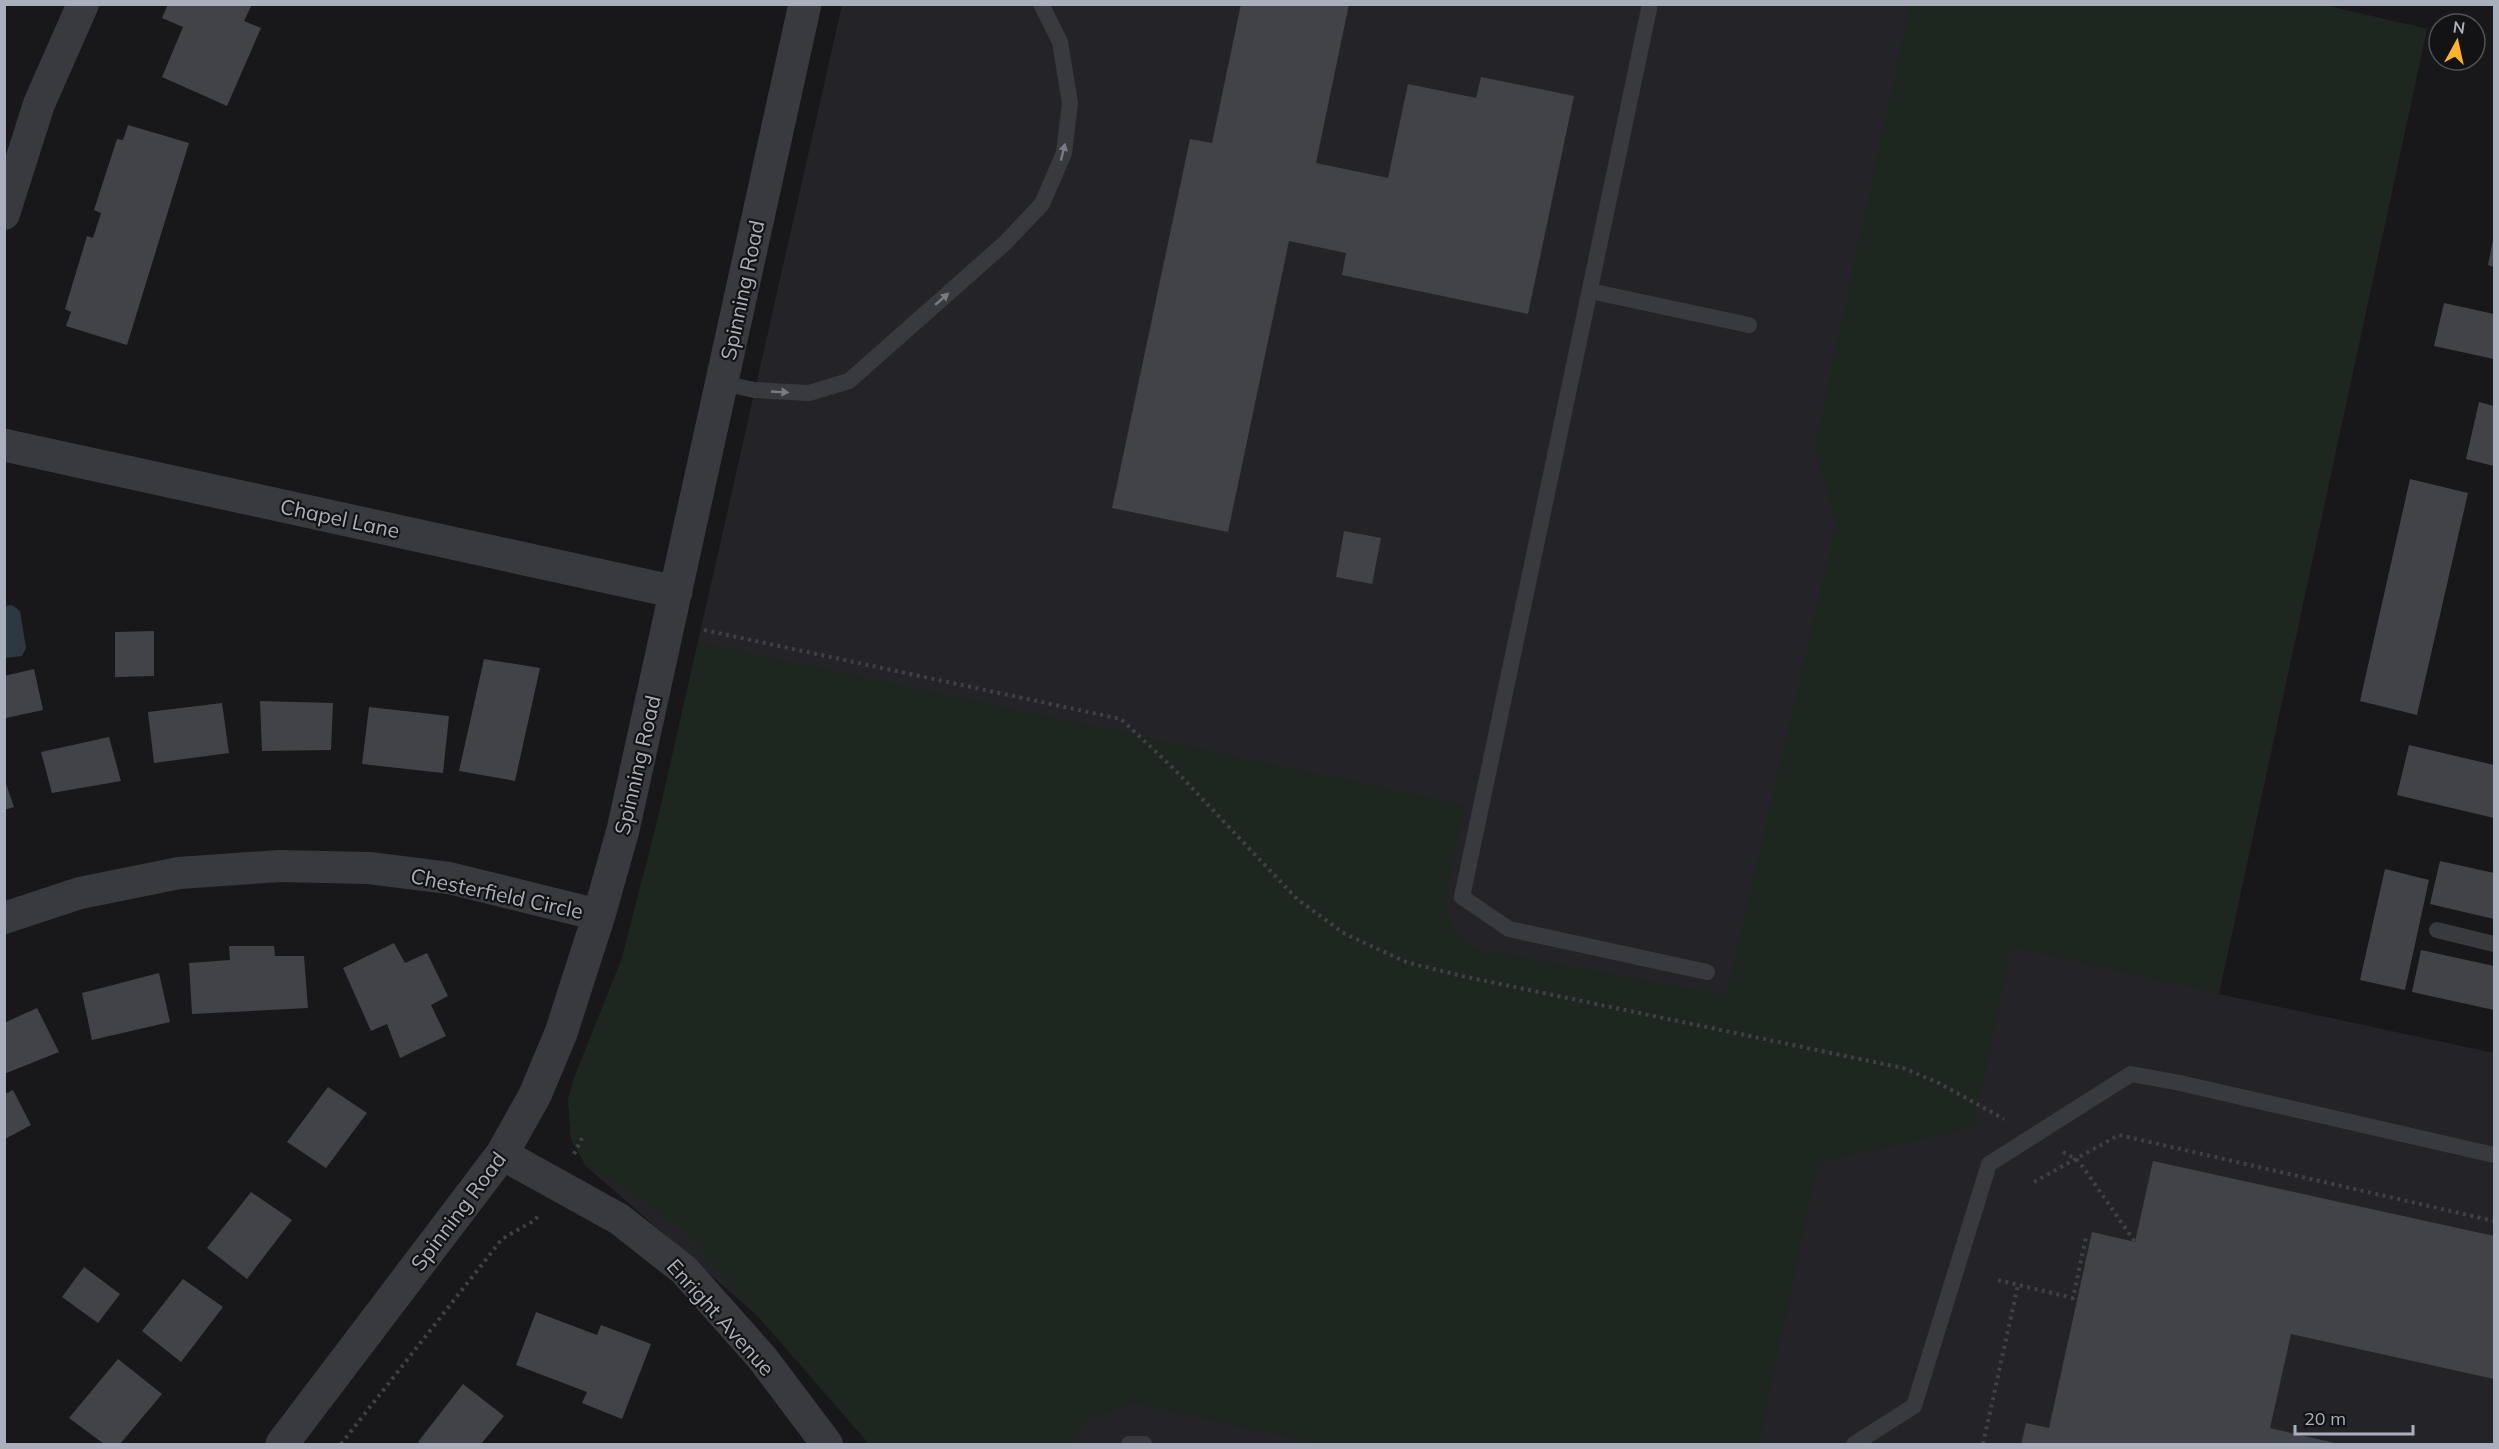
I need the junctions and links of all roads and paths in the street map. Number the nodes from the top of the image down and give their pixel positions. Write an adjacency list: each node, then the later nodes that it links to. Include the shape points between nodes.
1 (83, 4): 5 (street, via 39,104)
2 (805, 4): 8 (street, Spinning Road)
3 (1041, 4): 8 (lane, one-way to 3, via 754,390 809,393 849,381 1005,243 1042,204 1064,153 1070,103 1060,42)
4 (1650, 4): 6 (lane)
5 (4, 214)
6 (1590, 291): 7 (lane); 15 (lane, via 1462,897 1509,929)
7 (1749, 325)
8 (722, 383): 10 (street, Spinning Road)
9 (4, 444): 10 (street, Chapel Lane)
10 (673, 607): 11 (street, Spinning Road, via 623,830); 16 (path, via 1121,719 1297,899 1345,934 1406,962 1903,1068 1939,1083)
11 (599, 915): 12 (street, Chesterfield Circle, via 449,878 369,868 280,866 179,873 80,893); 18 (street, Spinning Road, via 561,1033 535,1095)
12 (4, 918)
13 (2437, 930): 14 (lane)
14 (2494, 944)
15 (1707, 972)
16 (2034, 1136): 19 (lane, via 2131,1074); 20 (path); 33 (lane, via 1989,1164 1914,1406)
17 (582, 1138): 22 (path)
18 (502, 1154): 22 (street, Enright Avenue); 28 (street, Spinning Road)
19 (2494, 1155)
20 (2076, 1159): 21 (path); 23 (path, via 2119,1135); 25 (path)
21 (2034, 1182)
22 (559, 1186): 29 (path, via 536,1220 502,1239); 30 (street, Enright Avenue, via 619,1220 684,1270 763,1359)
23 (2494, 1221)
24 (2086, 1237): 27 (path, via 2073,1298)
25 (2135, 1242)
26 (1998, 1280): 27 (path)
27 (2018, 1285): 34 (path)
28 (282, 1444)
29 (341, 1444)
30 (827, 1444)
31 (1130, 1444): 32 (lane)
32 (1144, 1444)
33 (1854, 1444)
34 (1983, 1444)

